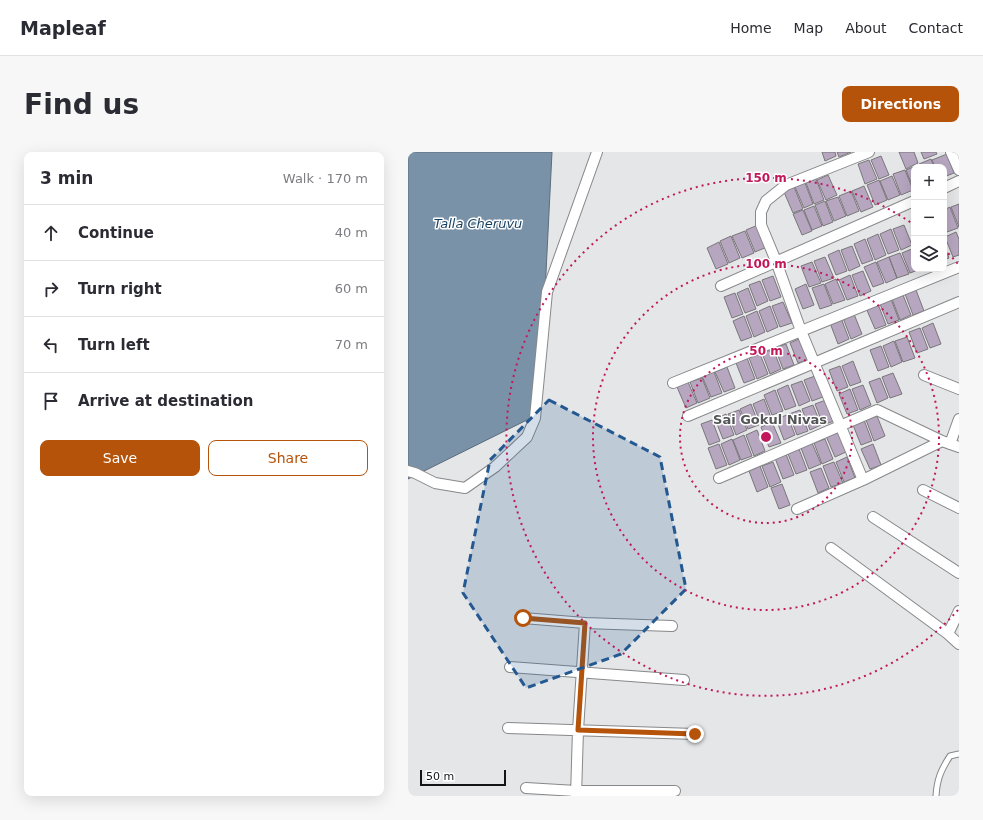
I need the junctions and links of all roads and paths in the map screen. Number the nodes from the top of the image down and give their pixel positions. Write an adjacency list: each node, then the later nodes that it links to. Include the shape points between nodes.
1 (597, 152): 21 (street, via 547,292 535,418 527,437 495,467 465,488 434,484)
2 (869, 152): 8 (street, via 786,185 766,201 761,212 761,225)
3 (951, 152): 4 (street)
4 (959, 170)
5 (959, 181): 6 (street)
6 (947, 187)
7 (911, 202): 8 (street)
8 (776, 261): 10 (street); 12 (street)
9 (959, 267): 12 (street)
10 (721, 286)
11 (959, 302): 13 (street)
12 (801, 331): 13 (street); 15 (street)
13 (814, 363): 17 (street); 19 (street)
14 (924, 375): 16 (street)
15 (673, 383)
16 (959, 389)
17 (688, 416)
18 (959, 419): 20 (street)
19 (840, 426): 20 (street, via 877,410); 22 (street); 23 (street)
20 (950, 444): 23 (street)
21 (408, 470)
22 (719, 478)
23 (862, 480): 26 (street)
24 (923, 490): 25 (street)
25 (959, 508)
26 (797, 509)
27 (873, 517): 29 (street)
28 (831, 548): 34 (street)
29 (959, 573)
30 (959, 611): 34 (street)
31 (523, 618): 32 (street)
32 (585, 623): 33 (street); 37 (street)
33 (672, 626)
34 (948, 634): 35 (street)
35 (959, 644)
36 (510, 668): 37 (street)
37 (582, 674): 38 (street); 40 (street)
38 (684, 680)
39 (508, 728): 40 (street)
40 (578, 730): 41 (street); 45 (street)
41 (695, 734)
42 (959, 754): 46 (lane, via 950,756 941,771)
43 (526, 788): 45 (street)
44 (675, 791): 45 (street)
45 (576, 793)
46 (936, 796)

